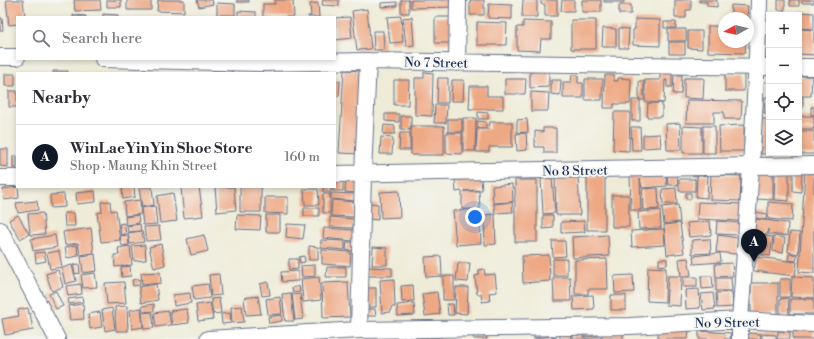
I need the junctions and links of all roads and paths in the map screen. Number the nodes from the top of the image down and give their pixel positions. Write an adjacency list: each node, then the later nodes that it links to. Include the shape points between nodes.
1 (458, 0): 7 (street)
2 (759, 0): 8 (street)
3 (0, 57): 4 (street)
4 (16, 57)
5 (142, 60): 6 (street, No 7 Street, via 259,63)
6 (368, 61): 7 (street, No 7 Street); 14 (street)
7 (457, 63): 8 (street, No 7 Street)
8 (763, 67): 12 (street)
9 (802, 67): 10 (street)
10 (814, 67)
11 (814, 165): 12 (street, No 8 Street)
12 (752, 166): 14 (street, No 8 Street); 18 (street)
13 (336, 174): 14 (street, No 8 Street)
14 (363, 174): 20 (street)
15 (0, 178): 16 (street)
16 (16, 178)
17 (0, 230): 23 (street)
18 (740, 320): 19 (street, No 9 Street); 21 (street, No 9 Street); 25 (street)
19 (814, 324)
20 (359, 330): 21 (street, No 9 Street); 22 (street, No 9 Street)
21 (630, 332)
22 (267, 337): 24 (street, No 9 Street)
23 (57, 339)
24 (208, 339)
25 (740, 339)

